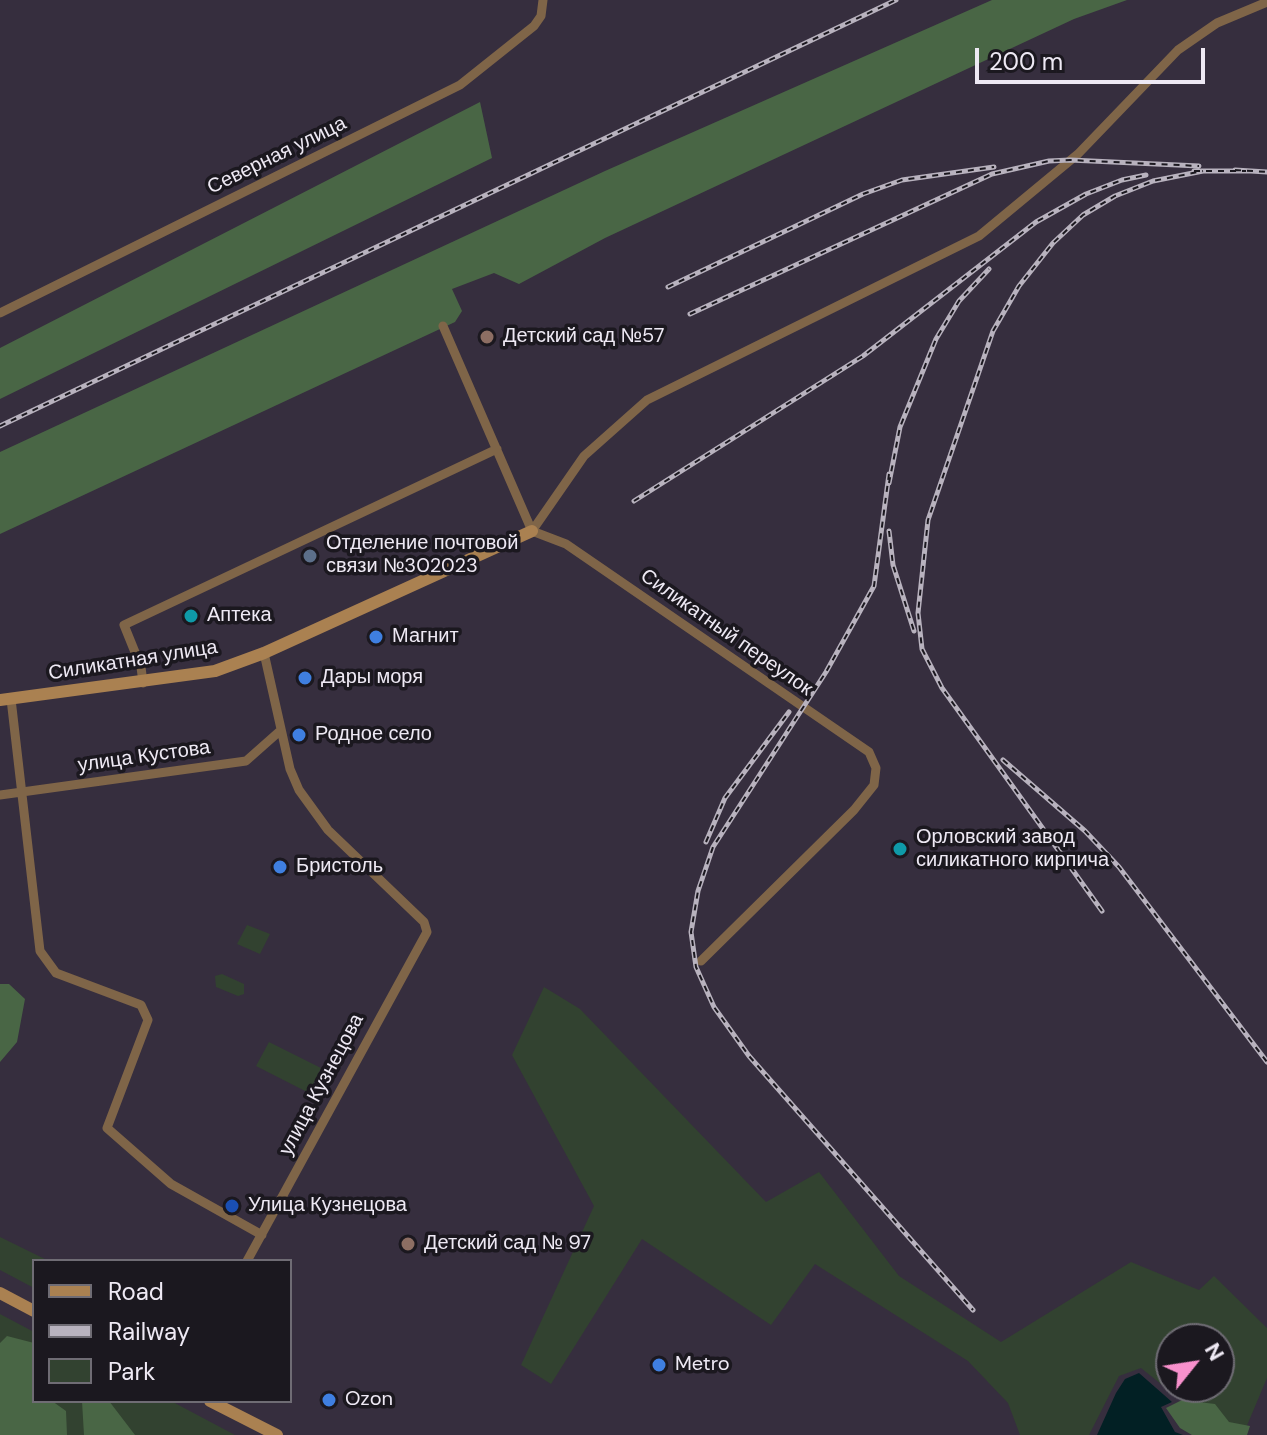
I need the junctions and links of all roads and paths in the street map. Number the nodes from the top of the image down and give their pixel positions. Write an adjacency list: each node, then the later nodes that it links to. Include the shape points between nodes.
1 (543, 0): 3 (street, Северная улица, via 534,26 460,85)
2 (1267, 2): 6 (street, via 1217,23 1178,50 1078,154 979,236 647,400 584,456)
3 (0, 313)
4 (443, 326): 5 (street)
5 (497, 449): 6 (street); 8 (street, via 124,625)
6 (532, 531): 7 (street, Силикатная улица); 13 (street, Силикатный переулок, via 566,544 869,752 876,768 874,785 808,859)
7 (264, 653): 8 (street, Силикатная улица, via 215,671); 10 (street)
8 (143, 683): 9 (street, Силикатная улица)
9 (6, 700): 11 (street)
10 (281, 730): 11 (street, улица Кустова, via 246,761); 14 (street, улица Кузнецова, via 290,769 313,813 426,927 426,937)
11 (22, 792): 12 (street, улица Кустова); 14 (street, via 40,951 56,973 141,1005 148,1020 107,1124 109,1132 171,1184)
12 (0, 795)
13 (701, 961)
14 (262, 1235): 15 (street, улица Кузнецова)
15 (248, 1259)
16 (0, 1293): 17 (street)
17 (32, 1310)
18 (214, 1403): 19 (street)
19 (277, 1435)

